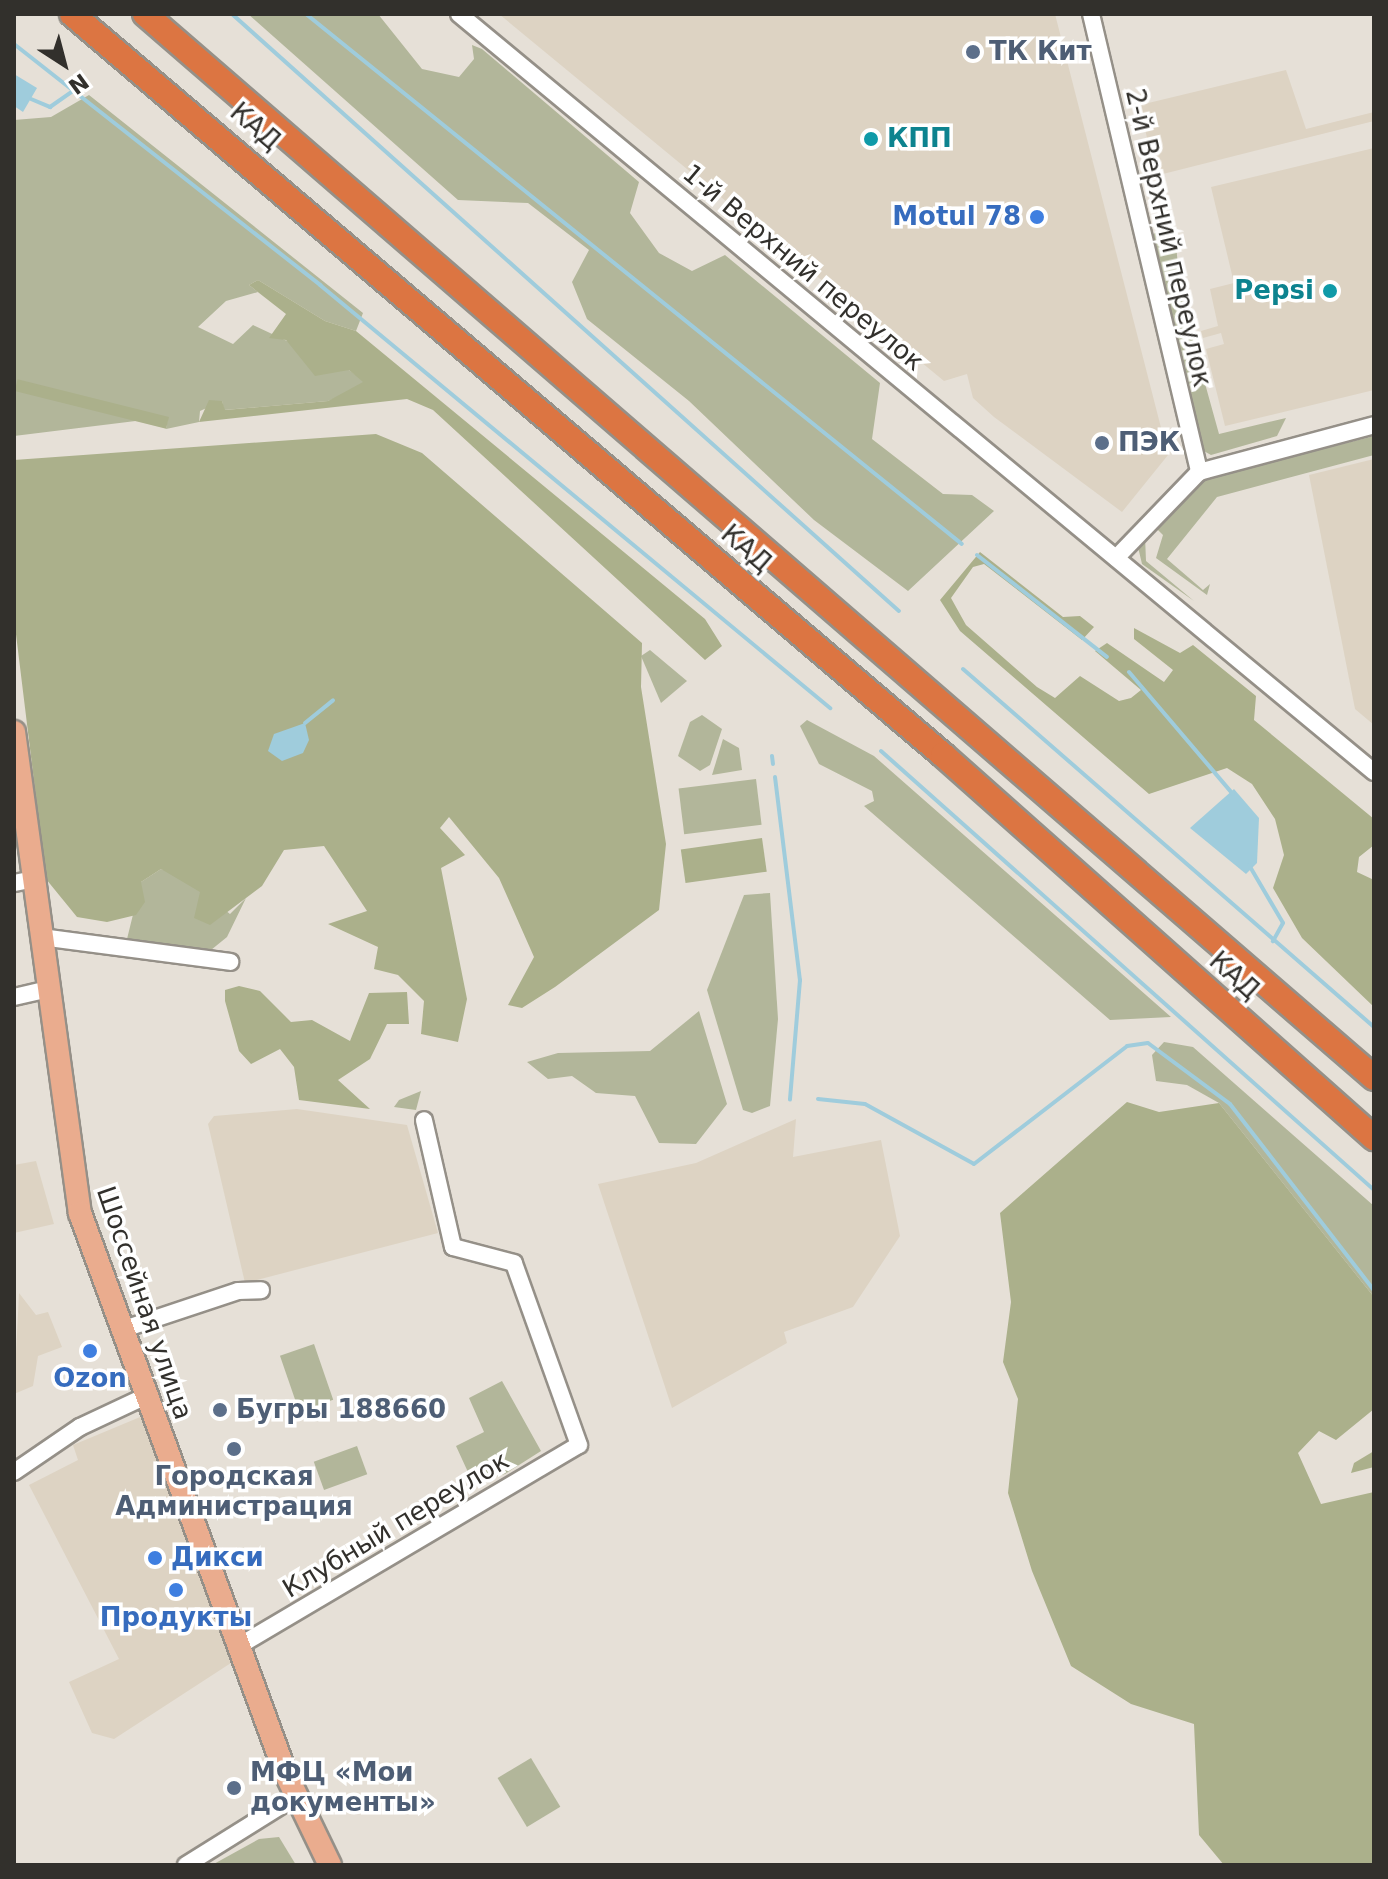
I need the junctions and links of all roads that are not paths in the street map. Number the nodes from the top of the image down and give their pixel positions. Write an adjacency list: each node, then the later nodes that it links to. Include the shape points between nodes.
1 (72, 14): 17 (highway, КАД, via 943,755)
2 (145, 14): 15 (highway, КАД)
3 (459, 14): 7 (street, 1-й Верхний переулок)
4 (1091, 14): 6 (street, 2-й Верхний переулок)
5 (1374, 425): 6 (street)
6 (1199, 472): 7 (street)
7 (1116, 558): 9 (street, 1-й Верхний переулок)
8 (14, 732): 10 (main road, Шоссейная улица)
9 (1374, 772)
10 (24, 881): 11 (main road, Шоссейная улица)
11 (41, 937): 12 (street); 13 (main road, Шоссейная улица)
12 (230, 962)
13 (48, 989): 14 (street); 19 (main road, Шоссейная улица, via 80,1213)
14 (14, 997)
15 (1374, 1078)
16 (424, 1120): 22 (street, Клубный переулок, via 453,1247 514,1263 579,1445)
17 (1374, 1138)
18 (261, 1290): 19 (street, via 238,1291)
19 (121, 1330): 20 (main road, Шоссейная улица)
20 (146, 1396): 21 (street, via 80,1427); 22 (main road, Шоссейная улица)
21 (14, 1472)
22 (237, 1647): 23 (main road, Шоссейная улица)
23 (295, 1797): 24 (street); 25 (main road, Шоссейная улица)
24 (186, 1865)
25 (330, 1865)

